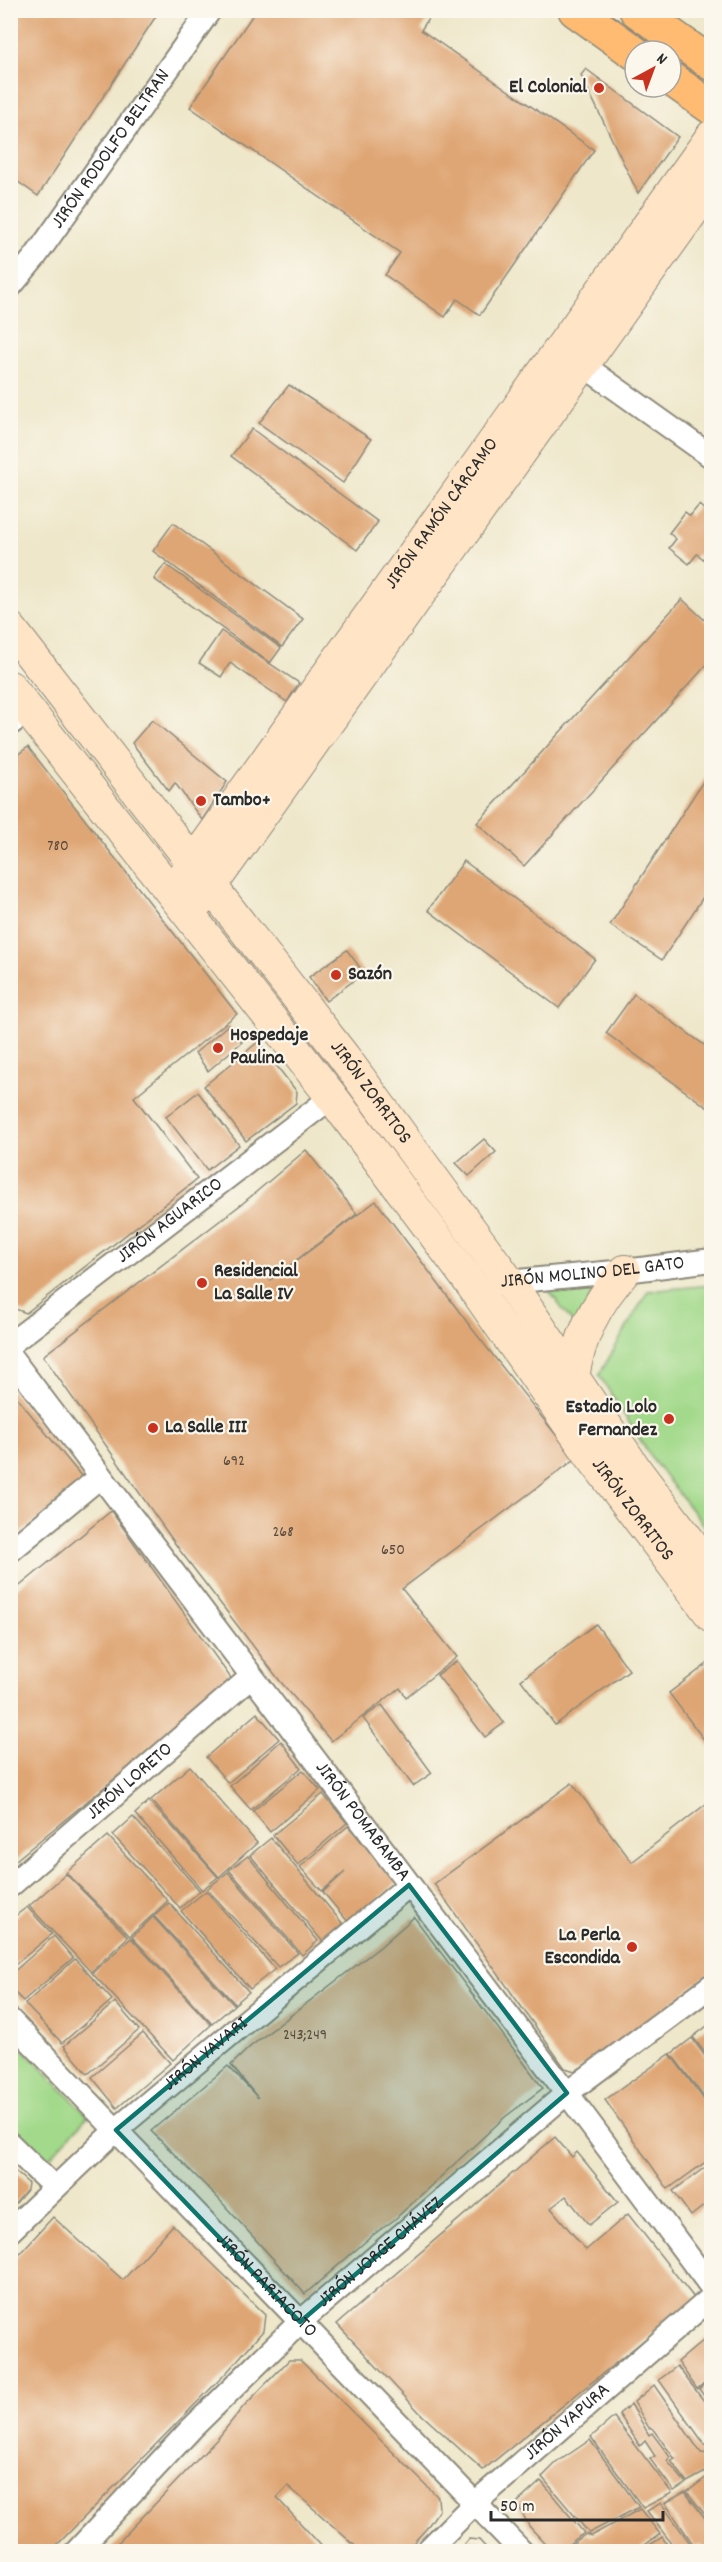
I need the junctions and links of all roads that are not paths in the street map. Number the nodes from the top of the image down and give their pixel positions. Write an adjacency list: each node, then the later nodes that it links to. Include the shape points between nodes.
1 (210, 10): 10 (street, JIRÓN RODOLFO BELTRAN, via 35,257)
2 (575, 10): 4 (main road)
3 (636, 10): 5 (main road)
4 (623, 44)
5 (711, 64)
6 (683, 88): 7 (main road)
7 (711, 108)
8 (711, 136): 14 (main road, JIRÓN RAMÓN CÁRCAMO)
9 (711, 184): 11 (main road, JIRÓN RAMÓN CÁRCAMO)
10 (10, 286)
11 (583, 365): 12 (street); 14 (main road, JIRÓN RAMÓN CÁRCAMO)
12 (711, 458)
13 (10, 628): 16 (main road, JIRÓN ZORRITOS)
14 (343, 677): 16 (main road, JIRÓN RAMÓN CÁRCAMO)
15 (17, 707): 17 (main road, JIRÓN ZORRITOS)
16 (203, 873): 17 (main road, JIRÓN RAMÓN CÁRCAMO); 21 (main road, JIRÓN ZORRITOS)
17 (182, 904): 18 (main road, JIRÓN ZORRITOS)
18 (332, 1097): 22 (main road, JIRÓN ZORRITOS); 23 (street, JIRÓN AGUARICO)
19 (711, 1260): 20 (street, JIRÓN MOLINO DEL GATO)
20 (625, 1271): 21 (street, JIRÓN MOLINO DEL GATO); 25 (main road, via 591,1316)
21 (509, 1282): 22 (street, JIRÓN MOLINO DEL GATO); 25 (main road, JIRÓN ZORRITOS)
22 (472, 1285): 29 (main road, JIRÓN ZORRITOS, via 591,1456)
23 (10, 1344)
24 (10, 1356): 26 (street, JIRÓN POMABAMBA)
25 (573, 1378): 28 (main road, JIRÓN ZORRITOS)
26 (100, 1477): 27 (street); 30 (street, JIRÓN POMABAMBA)
27 (10, 1551)
28 (711, 1571)
29 (711, 1616)
30 (251, 1677): 31 (street, JIRÓN POMABAMBA); 32 (street, JIRÓN LORETO)
31 (409, 1885): 35 (street, JIRÓN POMABAMBA); 36 (street, JIRÓN YAVARI)
32 (10, 1886)
33 (711, 1985): 35 (street, JIRÓN JORGE CHÁVEZ)
34 (10, 2020): 36 (street, JIRÓN PARIACOTO)
35 (567, 2093): 40 (street, JIRÓN POMABAMBA); 42 (street, JIRÓN JORGE CHÁVEZ)
36 (116, 2130): 38 (street, JIRÓN YAVARI); 42 (street, JIRÓN PARIACOTO)
37 (10, 2144): 38 (street)
38 (55, 2188): 39 (street, JIRÓN YAVARI)
39 (10, 2231)
40 (711, 2288)
41 (711, 2297): 43 (street, JIRÓN YAPURA)
42 (300, 2322): 43 (street, JIRÓN PARIACOTO); 44 (street, JIRÓN JORGE CHÁVEZ, via 196,2424)
43 (475, 2503): 45 (street, JIRÓN YAPURA); 46 (street, JIRÓN PARIACOTO)
44 (76, 2552)
45 (426, 2552)
46 (522, 2552)

